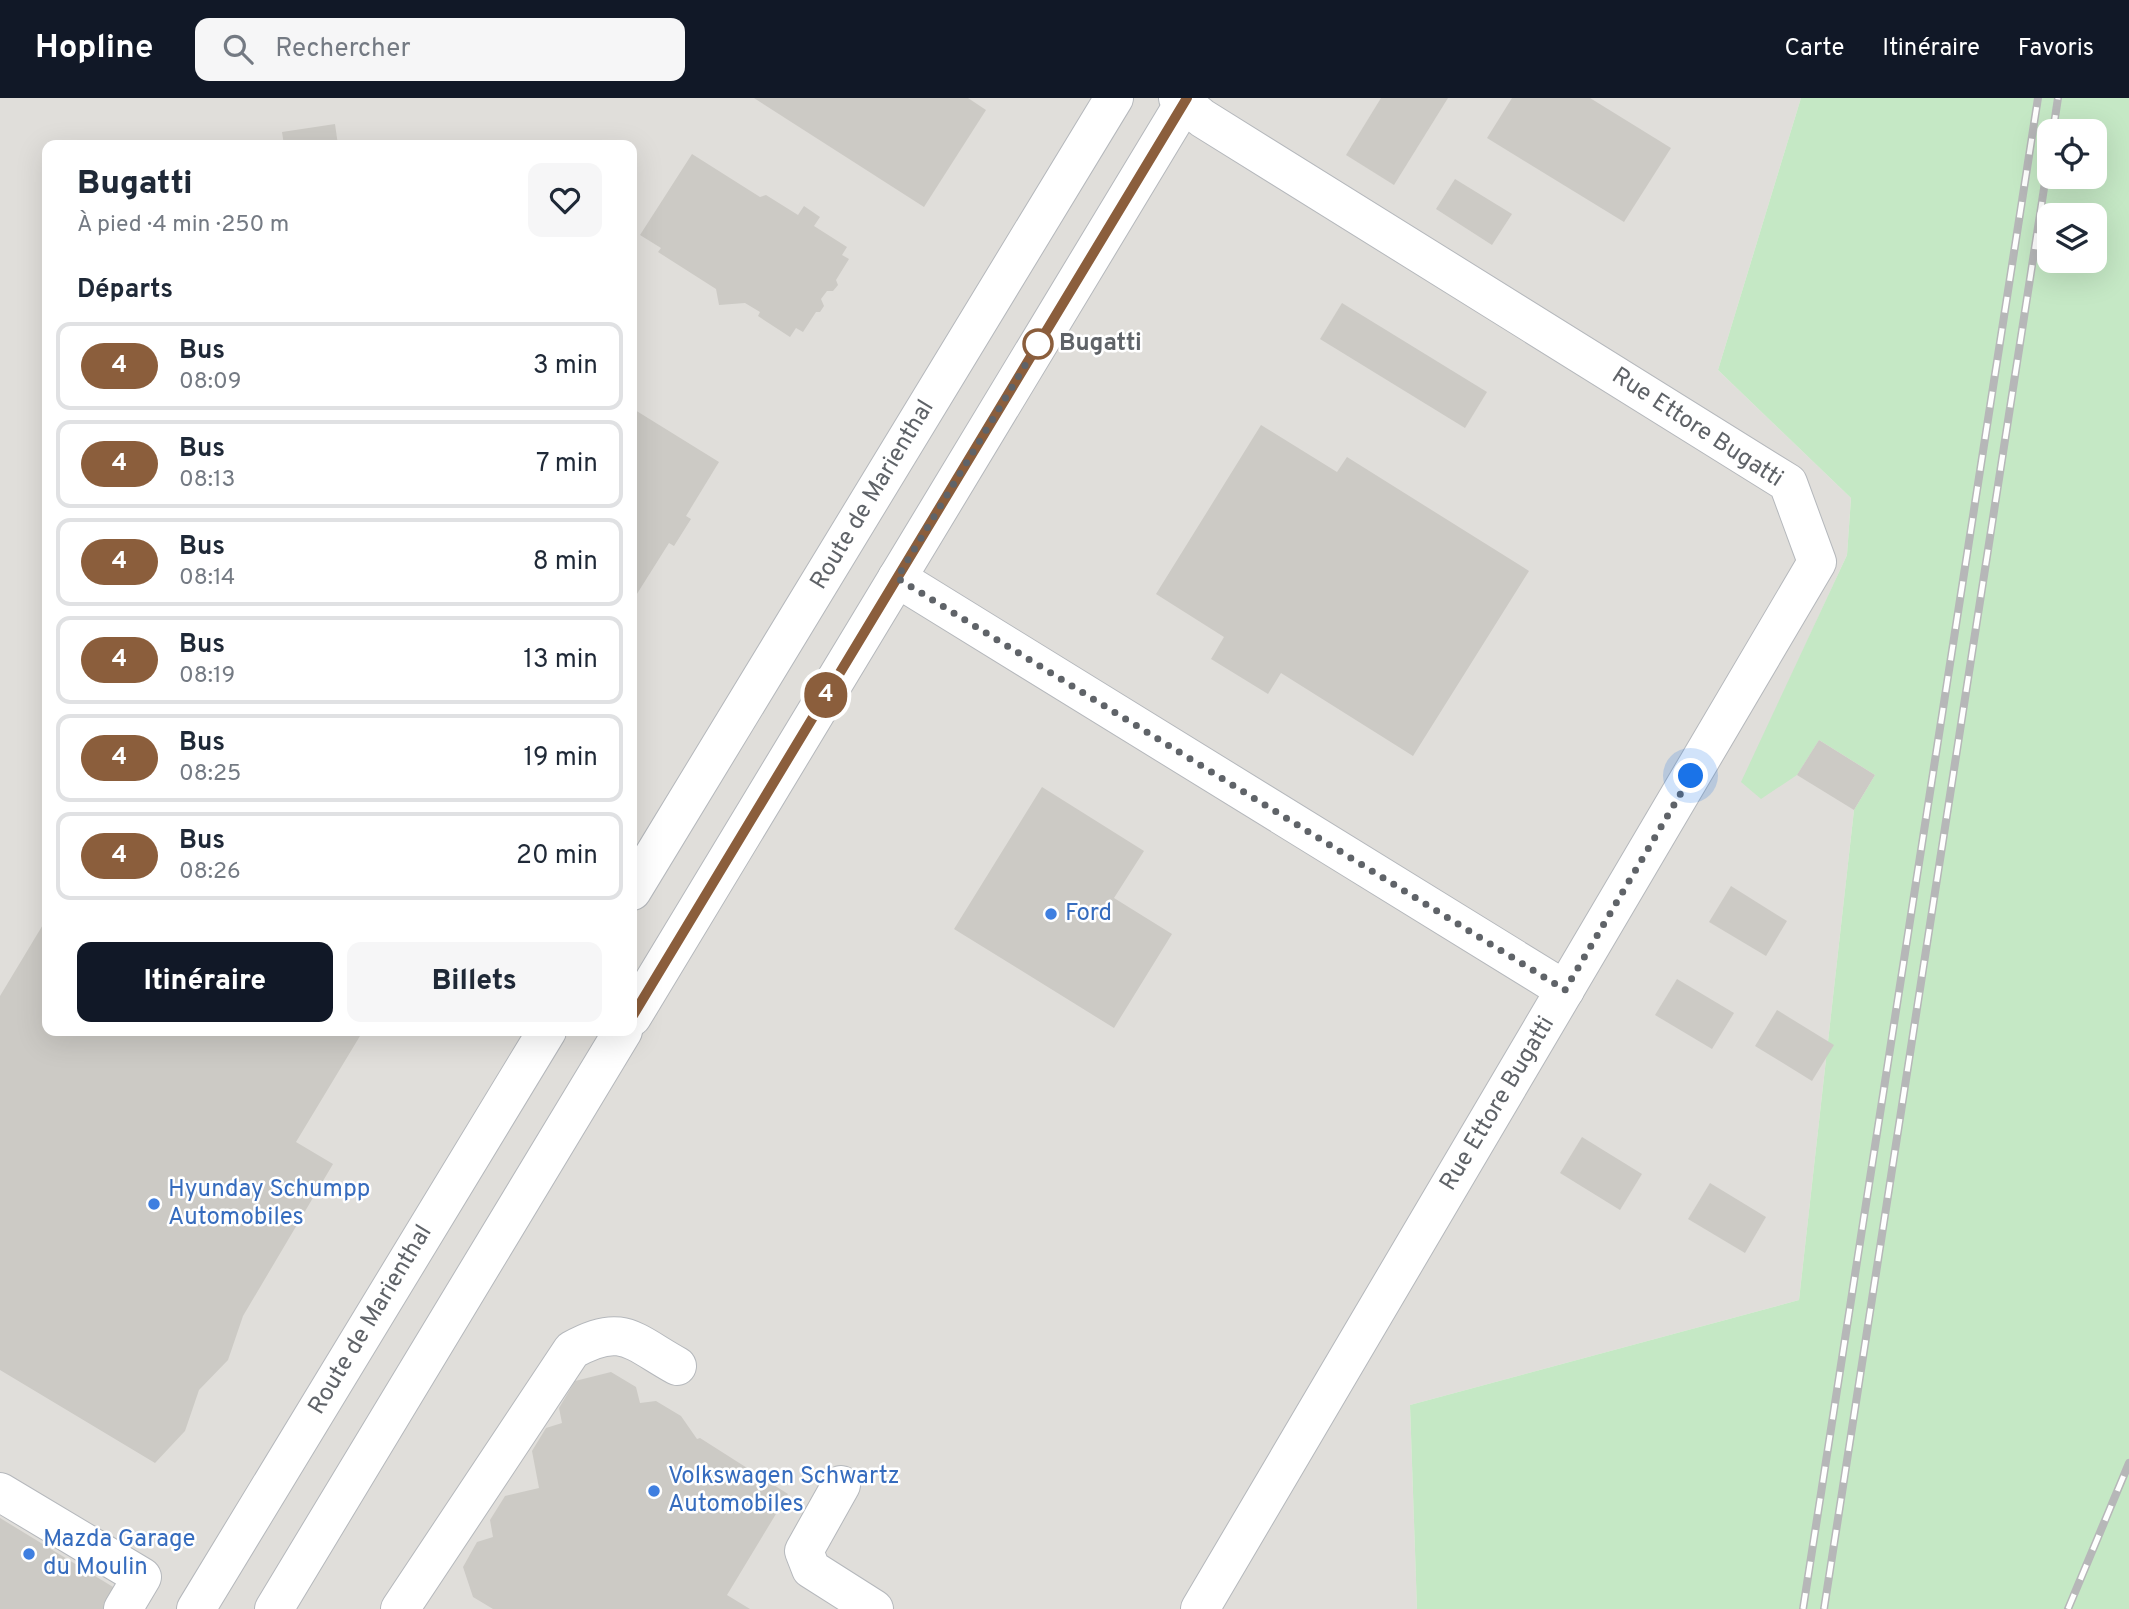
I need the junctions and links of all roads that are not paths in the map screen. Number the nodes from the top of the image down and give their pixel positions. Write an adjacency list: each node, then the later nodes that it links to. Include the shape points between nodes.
1 (1114, 98): 4 (street, Route de Marienthal)
2 (1183, 99): 3 (street); 5 (street, Rue Ettore Bugatti, via 1202,118 1788,483 1817,562)
3 (897, 578): 5 (street); 6 (street)
4 (637, 883)
5 (1565, 990): 17 (street, Rue Ettore Bugatti)
6 (637, 1009)
7 (544, 1036): 13 (street, Route de Marienthal)
8 (620, 1036): 14 (street)
9 (677, 1366): 15 (street, via 619,1334 593,1338 572,1350)
10 (841, 1485): 16 (street, via 804,1551 805,1561)
11 (0, 1492): 12 (street, via 142,1577)
12 (123, 1609)
13 (196, 1609)
14 (274, 1609)
15 (400, 1609)
16 (874, 1609)
17 (1200, 1609)

